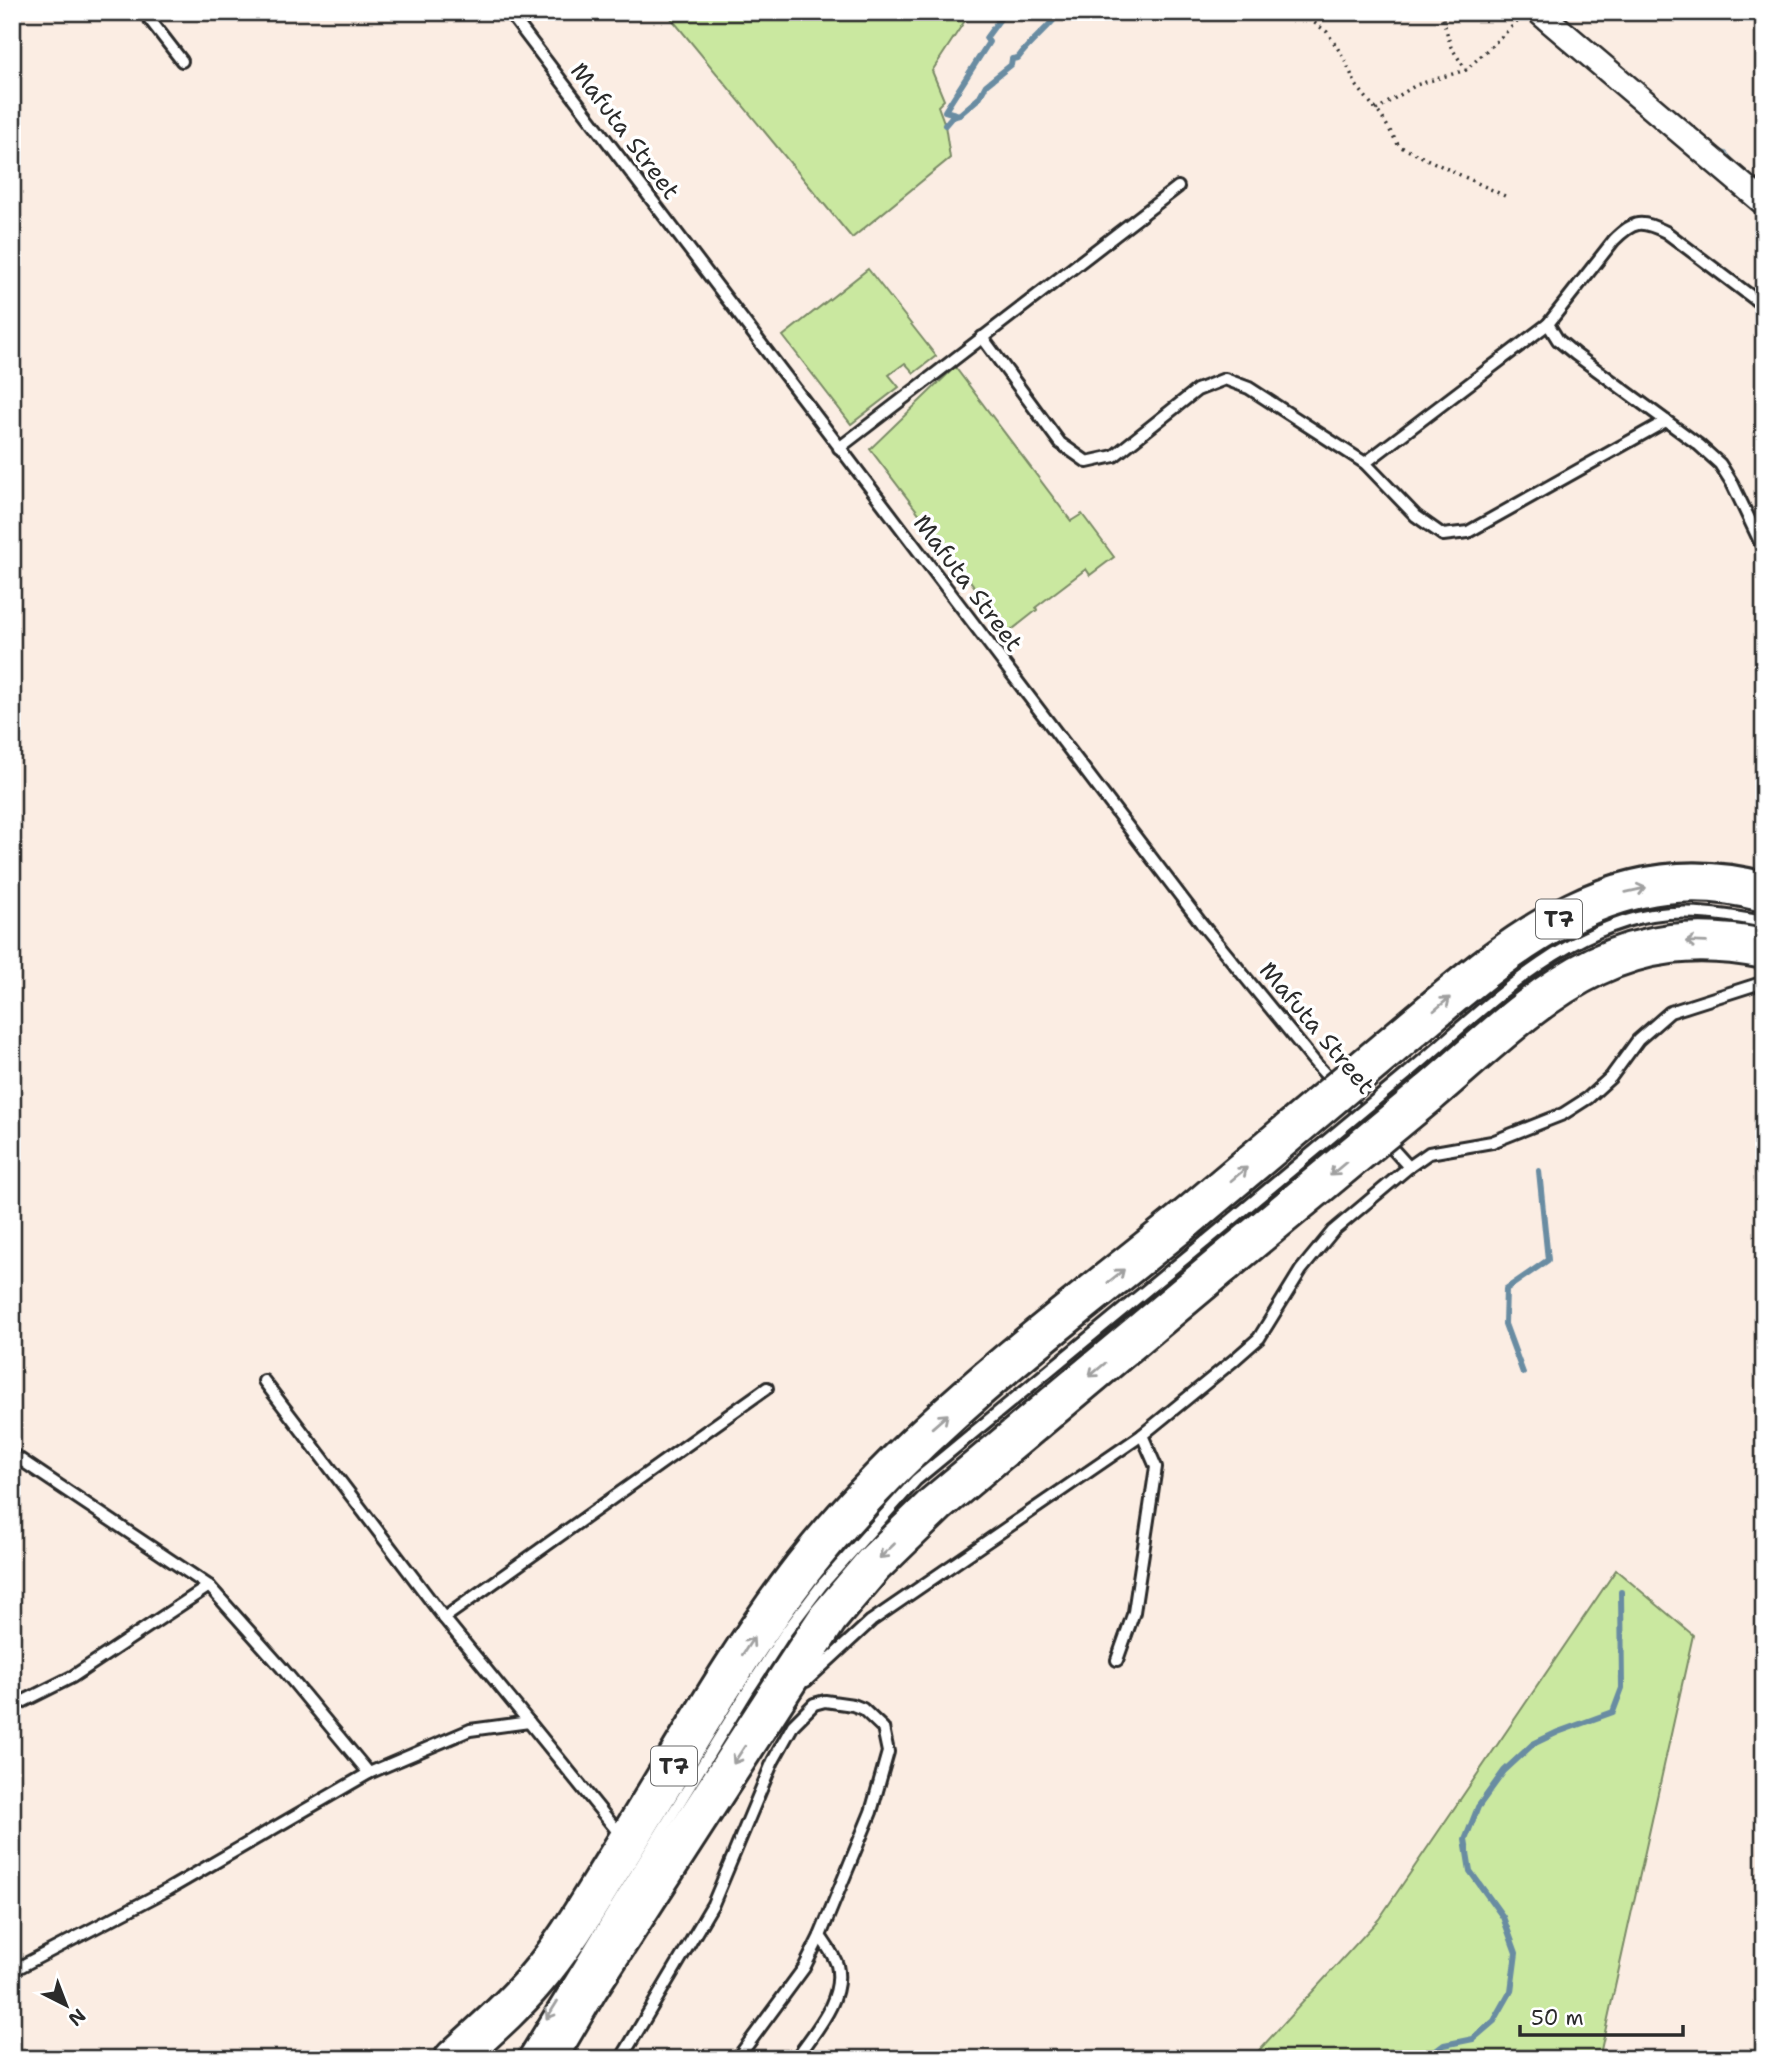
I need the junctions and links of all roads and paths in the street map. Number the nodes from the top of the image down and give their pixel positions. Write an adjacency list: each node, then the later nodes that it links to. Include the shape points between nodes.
1 (144, 12): 7 (lane)
2 (509, 12): 17 (lane, Mafuta Street)
3 (1307, 12): 9 (path, via 1308,19 1327,32 1356,85)
4 (1441, 12): 8 (path, via 1451,47)
5 (1524, 12): 8 (path)
6 (1539, 12): 12 (street)
7 (182, 61)
8 (1466, 70): 9 (path, via 1416,85)
9 (1376, 110): 11 (path, via 1399,146)
10 (1178, 187): 15 (lane)
11 (1507, 197)
12 (1764, 203)
13 (1764, 306): 14 (lane, via 1666,232 1637,223 1614,240)
14 (1548, 324): 16 (lane, via 1558,340); 18 (lane)
15 (982, 337): 17 (lane); 18 (lane, via 1060,443 1087,462 1114,456 1197,390 1226,379 1249,388)
16 (1666, 421): 18 (lane, via 1468,532 1444,535 1416,516); 19 (lane, via 1720,464)
17 (839, 448): 25 (lane, Mafuta Street, via 1201,923 1317,1065)
18 (1365, 463)
19 (1764, 550)
20 (1764, 892): 24 (highway, T7, one-way to 20, via 1491,963 1577,909 1658,885 1700,882)
21 (1764, 922): 24 (lane, via 1694,912 1616,924 1575,942 1520,980)
22 (1764, 949): 24 (highway, one-way to 24, via 1688,941 1643,948 1591,967 1517,1018)
23 (1764, 982): 25 (lane, via 1670,1012 1638,1040 1611,1077 1563,1114 1492,1142 1429,1153)
24 (1409, 1071): 26 (highway, T7, bridge); 26 (highway, T7, one-way to 26, bridge)
25 (1409, 1167): 29 (lane, via 1333,1231 1301,1270 1259,1338)
26 (1206, 1241): 38 (highway, T7, one-way to 38, via 873,1565 828,1618); 40 (highway, T7, one-way to 26, via 769,1613 847,1514 890,1468 938,1422); 41 (lane, via 925,1473 864,1535 786,1632)
27 (264, 1381): 32 (lane)
28 (767, 1388): 32 (lane)
29 (1142, 1435): 33 (lane, via 1156,1467 1134,1612); 34 (lane, via 871,1621)
30 (12, 1454): 31 (lane)
31 (209, 1586): 36 (lane, via 72,1677); 39 (lane)
32 (444, 1618): 37 (lane)
33 (1117, 1660)
34 (800, 1686)
35 (790, 1695): 38 (lane)
36 (12, 1707)
37 (529, 1722): 39 (lane, via 470,1730); 40 (lane)
38 (760, 1723): 47 (highway, T7, one-way to 47)
39 (369, 1773): 43 (lane, via 169,1889)
40 (627, 1843): 45 (highway, T7, via 564,1944 536,1979)
41 (613, 1910): 44 (lane); 46 (lane, one-way to 46)
42 (820, 1936): 48 (lane, via 871,1812 888,1752 883,1728 873,1717 853,1705 825,1701 814,1704 793,1725 773,1761 713,1904); 49 (lane, via 797,1978); 50 (lane, via 836,1962 836,1994)
43 (12, 1971)
44 (551, 1988)
45 (454, 2059)
46 (522, 2059)
47 (546, 2059)
48 (621, 2059)
49 (737, 2059)
50 (796, 2059)

